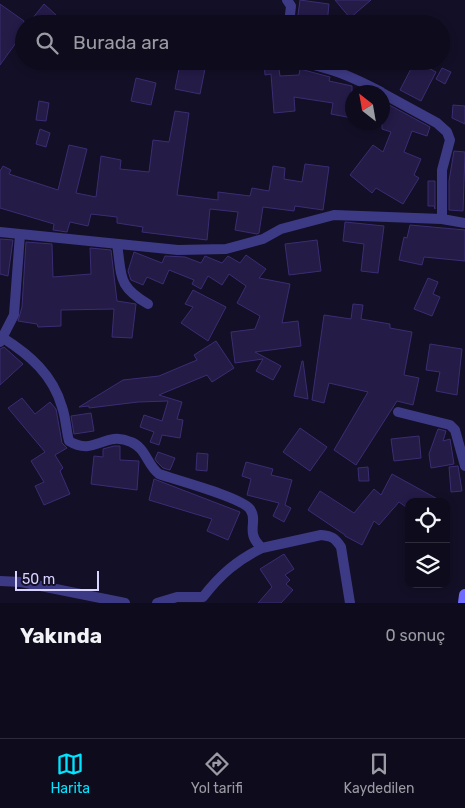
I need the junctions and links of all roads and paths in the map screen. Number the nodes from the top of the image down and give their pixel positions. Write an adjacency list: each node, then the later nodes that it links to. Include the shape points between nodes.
1 (287, 0): 2 (street, via 291,6)
2 (290, 15)
3 (336, 70): 4 (street)
4 (367, 85)
5 (390, 97): 6 (street, via 447,132 450,140 442,170)
6 (442, 219): 7 (street); 10 (street, via 334,215 281,229 263,239 226,249 178,250)
7 (465, 223)
8 (0, 232): 9 (street)
9 (20, 234): 10 (street); 12 (street, via 14,315)
10 (117, 244): 11 (street, via 126,288)
11 (148, 304)
12 (2, 340): 15 (street, via 38,364 58,393 69,441 90,448 106,439 132,442 159,474 243,503 252,513 252,536)
13 (398, 412): 14 (street, via 450,425 455,430)
14 (465, 466)
15 (262, 548): 18 (street, via 233,564); 21 (street, via 322,535 336,539 341,547)
16 (0, 581): 19 (street)
17 (465, 595): 22 (main road)
18 (202, 600): 20 (street, via 177,598)
19 (125, 603)
20 (157, 603)
21 (350, 603)
22 (464, 603)

